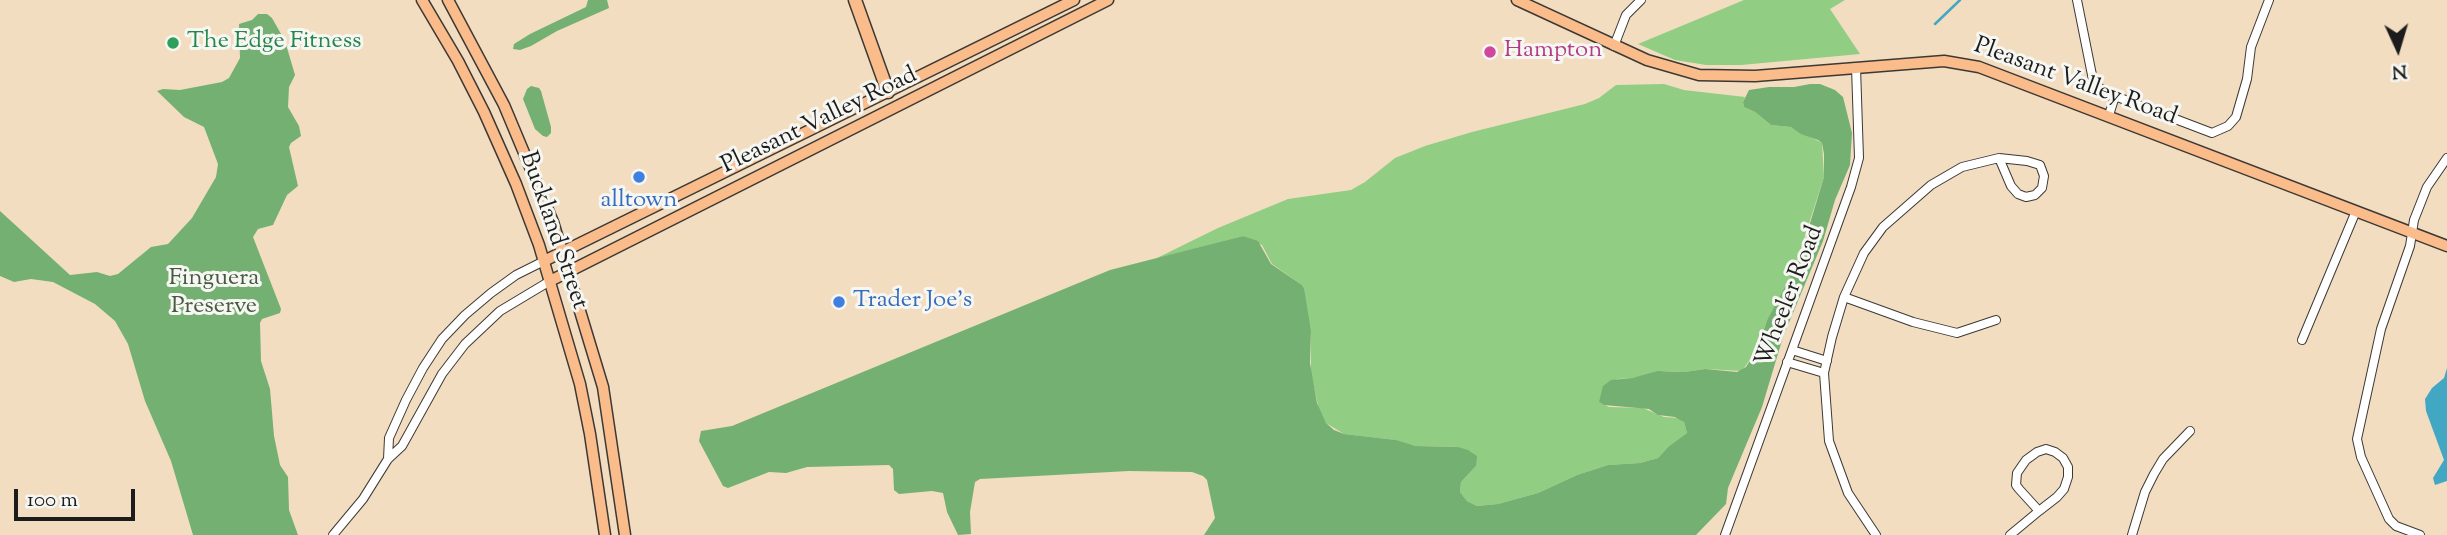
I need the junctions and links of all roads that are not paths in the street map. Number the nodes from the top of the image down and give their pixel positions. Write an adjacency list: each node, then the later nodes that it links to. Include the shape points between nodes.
1 (422, 0): 18 (main road, Buckland Street)
2 (448, 0): 16 (main road, Buckland Street)
3 (855, 0): 17 (highway)
4 (1074, 0): 10 (main road, Pleasant Valley Road)
5 (1108, 0): 12 (main road, Pleasant Valley Road)
6 (1517, 0): 14 (main road, Pleasant Valley Road)
7 (1641, 0): 14 (street, via 1626,15)
8 (2077, 0): 19 (street, via 2094,85)
9 (2269, 0): 19 (street, via 2251,47 2236,117 2228,126 2212,133)
10 (1048, 13): 11 (main road, Pleasant Valley Road); 12 (main road)
11 (1037, 19): 13 (main road); 17 (main road, Pleasant Valley Road)
12 (1055, 28): 13 (main road, Pleasant Valley Road)
13 (1044, 33): 20 (main road, Pleasant Valley Road)
14 (1614, 46): 15 (main road, Pleasant Valley Road, via 1659,65 1711,76)
15 (1856, 67): 21 (main road, Pleasant Valley Road, via 1961,63); 36 (street, Wheeler Road, via 1859,158)
16 (494, 85): 18 (main road); 29 (main road, Buckland Street, via 531,164)
17 (888, 92): 20 (main road); 24 (main road, Pleasant Valley Road)
18 (475, 94): 30 (main road, Buckland Street)
19 (2115, 96): 21 (street)
20 (894, 108): 25 (main road, Pleasant Valley Road)
21 (2109, 115): 26 (main road, Pleasant Valley Road)
22 (1999, 158): 22 (street, via 2018,194 2035,195 2042,188 2040,165); 33 (street, via 1962,167 1906,205 1864,253)
23 (2447, 158): 27 (street, via 2424,192)
24 (722, 173): 25 (main road); 29 (main road, Pleasant Valley Road)
25 (724, 193): 31 (main road, Pleasant Valley Road)
26 (2356, 211): 27 (main road, Pleasant Valley Road); 35 (street)
27 (2412, 233): 28 (main road, Pleasant Valley Road); 52 (street, via 2384,319 2357,439 2387,516 2396,526)
28 (2447, 246)
29 (563, 252): 30 (main road, Pleasant Valley Road); 31 (main road, Buckland Street)
30 (544, 261): 32 (main road, Buckland Street); 41 (street, via 491,293 442,339 406,400 389,438)
31 (569, 272): 32 (main road, Pleasant Valley Road); 43 (main road, Buckland Street, via 603,387)
32 (550, 281): 41 (street, via 500,311 465,344 442,374 402,446); 42 (main road, Buckland Street, via 580,384)
33 (1844, 297): 34 (street, via 1957,333); 37 (street)
34 (1996, 320)
35 (2302, 340)
36 (1792, 350): 37 (street); 38 (street, Wheeler Road)
37 (1827, 361): 39 (street)
38 (1787, 362): 39 (street); 48 (street, Wheeler Road)
39 (1824, 373): 49 (street, via 1829,441 1848,493)
40 (2190, 431): 51 (street, via 2154,474)
41 (387, 459): 45 (street, via 363,499)
42 (601, 508): 43 (main road); 46 (main road, Buckland Street)
43 (622, 509): 47 (main road, Buckland Street)
44 (2039, 511): 44 (street, via 2064,489 2068,477 2063,458 2046,449 2026,460 2017,473 2016,485); 50 (street)
45 (333, 535)
46 (605, 535)
47 (625, 535)
48 (1725, 535)
49 (1876, 535)
50 (2010, 535)
51 (2132, 535)
52 (2420, 535)

